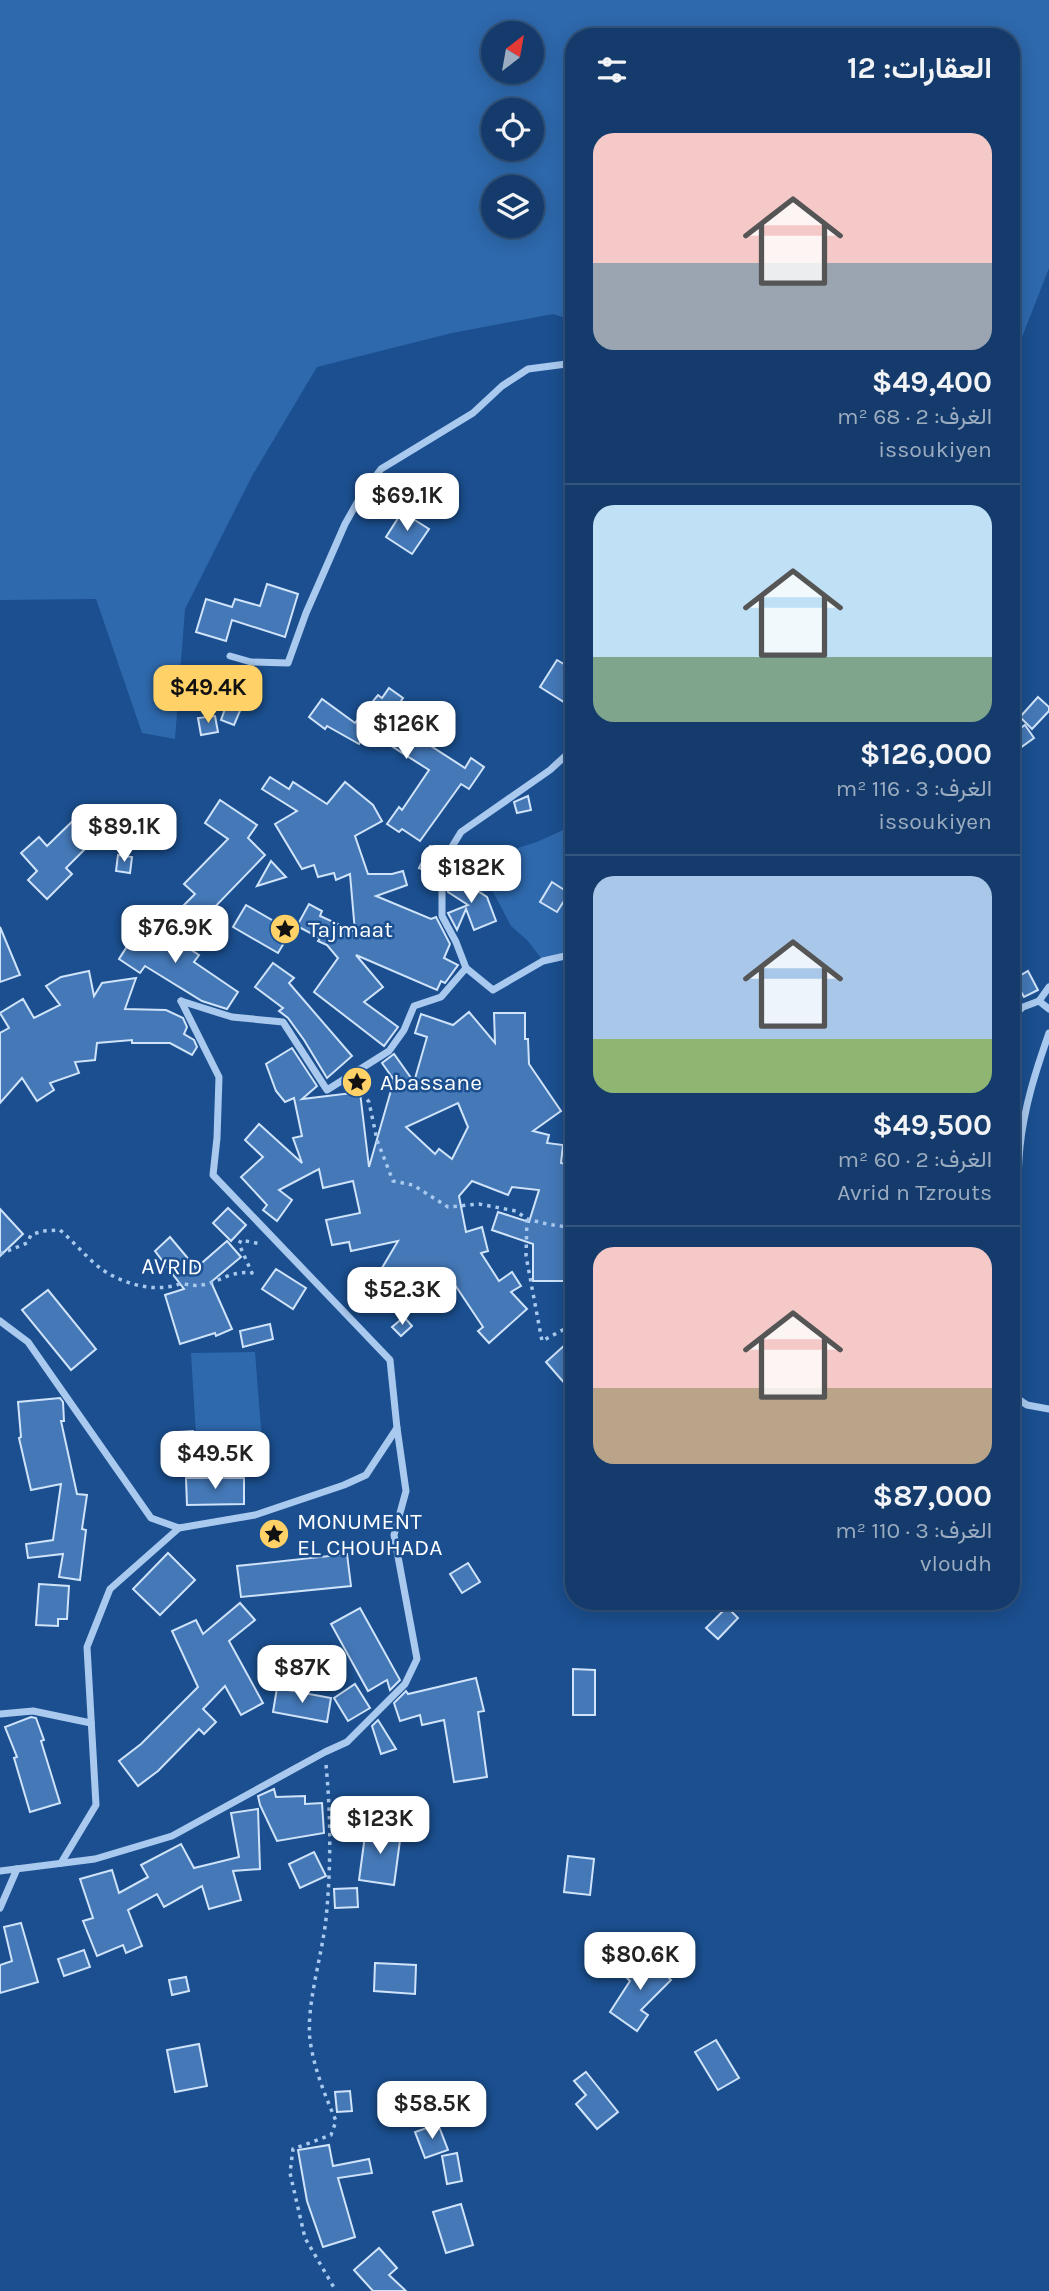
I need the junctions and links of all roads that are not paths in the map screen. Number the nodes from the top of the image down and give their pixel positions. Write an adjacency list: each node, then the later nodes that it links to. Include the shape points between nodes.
1 (565, 364): 2 (street, via 528,369 473,413 381,469 345,524 288,663)
2 (230, 656)
3 (565, 758): 5 (street, via 461,832 442,863 442,916)
4 (565, 956): 5 (street, via 544,961 493,990)
5 (466, 968): 15 (street, via 441,997 414,1006 389,1051 327,1090 283,1022 232,1017 181,1001 219,1077 213,1175 390,1360)
6 (1049, 987): 7 (street)
7 (1039, 1001): 8 (street); 9 (street)
8 (1049, 1009)
9 (1020, 1010)
10 (1049, 1033): 11 (street, via 1030,1089)
11 (1020, 1147)
12 (0, 1321): 16 (street, via 28,1342 151,1518)
13 (1020, 1400): 14 (street)
14 (1049, 1409)
15 (397, 1428): 16 (street, via 366,1475 273,1510); 19 (street, via 405,1491 394,1535 417,1659 405,1684 347,1742 172,1836 95,1859)
16 (179, 1528): 18 (street, via 110,1589 87,1647)
17 (0, 1714): 18 (street, via 33,1712)
18 (91, 1723): 19 (street, via 96,1805)
19 (61, 1863): 20 (street)
20 (17, 1869): 21 (street); 22 (street)
21 (0, 1871)
22 (0, 1908)

